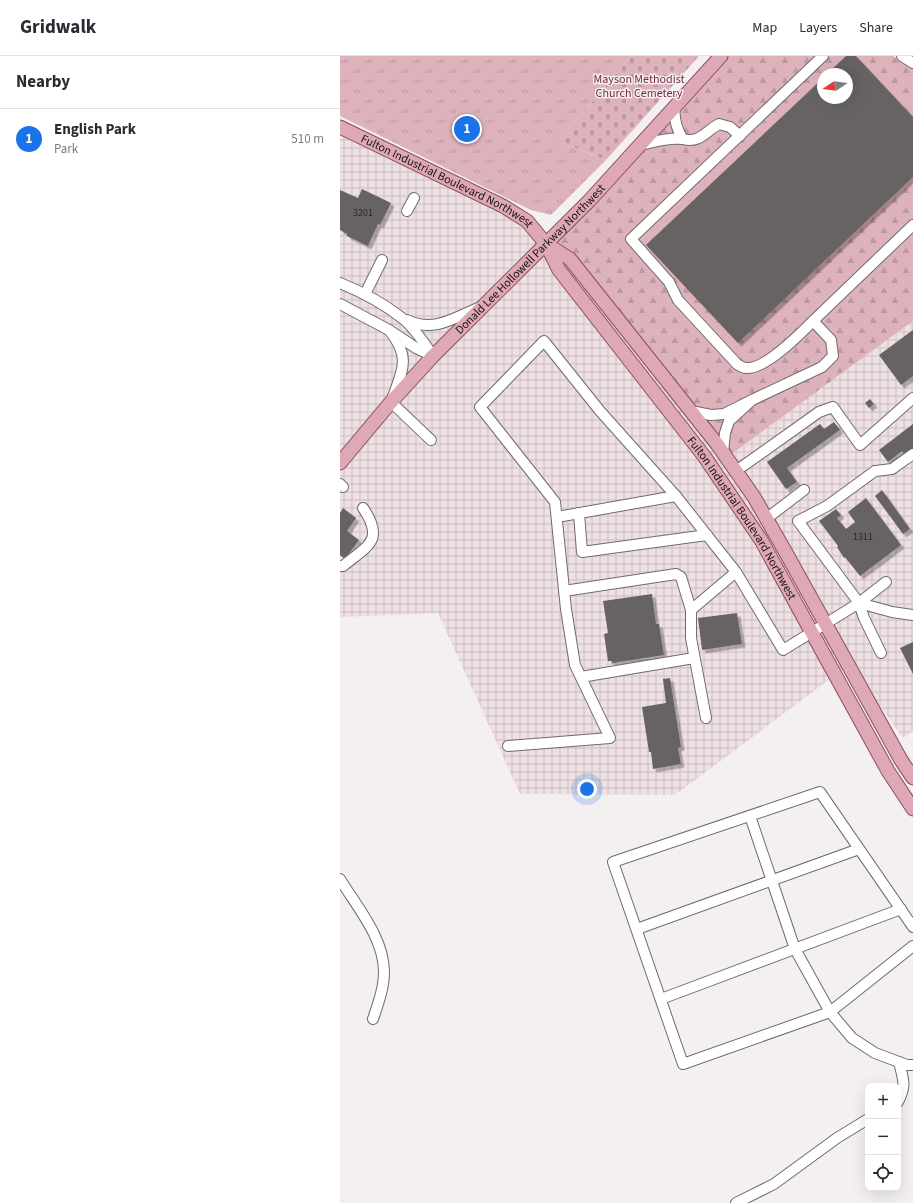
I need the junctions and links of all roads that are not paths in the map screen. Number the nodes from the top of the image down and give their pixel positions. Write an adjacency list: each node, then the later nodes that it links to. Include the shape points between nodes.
1 (721, 56): 5 (main road, Donald Lee Hollowell Parkway Northwest)
2 (823, 56): 7 (street)
3 (902, 56): 4 (street)
4 (913, 63)
5 (674, 108): 8 (street, via 676,126); 9 (main road, Donald Lee Hollowell Parkway Northwest)
6 (340, 127): 13 (main road, Fulton Industrial Boulevard Northwest, via 502,206 527,221)
7 (740, 136): 8 (street, via 730,126 719,124 699,139); 20 (street, via 630,239 669,282 678,300 737,364 746,368 758,366 781,351)
8 (683, 139): 9 (street, via 675,138)
9 (640, 145): 13 (main road, Donald Lee Hollowell Parkway Northwest)
10 (414, 198): 11 (street)
11 (407, 211)
12 (913, 225): 20 (street)
13 (546, 244): 18 (main road, Donald Lee Hollowell Parkway Northwest); 26 (main road, Fulton Industrial Boulevard Northwest, via 570,260); 47 (main road, Fulton Industrial Boulevard Northwest, via 559,270 704,456 761,540)
14 (382, 260): 16 (street)
15 (340, 283): 16 (street)
16 (365, 294): 19 (street)
17 (340, 304): 21 (street)
18 (482, 307): 19 (street, via 432,326 420,325); 22 (main road, Donald Lee Hollowell Parkway Northwest)
19 (403, 318): 22 (street)
20 (813, 321): 24 (street, via 831,340 833,356 822,367)
21 (389, 330): 22 (street); 25 (street, via 400,346 404,363)
22 (433, 356): 25 (main road, Donald Lee Hollowell Parkway Northwest)
23 (913, 398): 31 (street, via 860,445 833,408 818,412)
24 (752, 400): 26 (street, via 724,414 711,415); 28 (street, via 729,421)
25 (391, 402): 27 (street); 30 (main road, Donald Lee Hollowell Parkway Northwest)
26 (691, 411): 28 (main road, Fulton Industrial Boulevard Northwest)
27 (430, 440)
28 (723, 452): 31 (main road, Fulton Industrial Boulevard Northwest)
29 (913, 454): 43 (street, via 892,469 875,471 827,506 798,521)
30 (340, 463)
31 (736, 471): 37 (main road, Fulton Industrial Boulevard Northwest)
32 (804, 490): 37 (street)
33 (676, 496): 35 (street); 36 (street, via 600,411 544,341 480,407 556,502); 38 (street)
34 (363, 508): 39 (street, via 373,527 372,540 361,552)
35 (578, 514): 36 (street); 38 (street, via 582,552)
36 (557, 517): 42 (street)
37 (766, 518): 46 (main road, Fulton Industrial Boulevard Northwest)
38 (707, 535): 40 (street)
39 (340, 566)
40 (736, 572): 44 (street); 47 (street, via 783,650)
41 (886, 582): 43 (street)
42 (564, 591): 44 (street, via 676,574 681,577); 50 (street, via 575,665)
43 (859, 603): 45 (street); 46 (street); 48 (street)
44 (691, 610): 49 (street)
45 (913, 615)
46 (826, 624): 47 (street); 53 (main road, Fulton Industrial Boulevard Northwest)
47 (812, 633): 54 (main road, Fulton Industrial Boulevard Northwest, via 888,772)
48 (881, 653)
49 (694, 658): 50 (street); 51 (street)
50 (581, 676): 52 (street, via 610,738)
51 (706, 718)
52 (508, 746)
53 (913, 778)
54 (913, 809)
55 (750, 816): 56 (street, via 820,792); 58 (street); 61 (street, via 613,862)
56 (859, 849): 58 (street); 59 (street)
57 (340, 879): 66 (street, via 373,931 382,954 382,990)
58 (772, 880): 61 (street); 63 (street)
59 (901, 909): 60 (street); 63 (street)
60 (913, 927)
61 (637, 929): 64 (street)
62 (913, 946): 65 (street)
63 (795, 949): 64 (street); 65 (street)
64 (661, 999): 65 (street, via 683,1064)
65 (830, 1012): 67 (street, via 852,1038 875,1053)
66 (373, 1020)
67 (899, 1062): 68 (street, via 907,1066); 69 (street, via 904,1091)
68 (913, 1065)
69 (901, 1096)
70 (865, 1121): 71 (street, via 774,1184)
71 (736, 1203)

